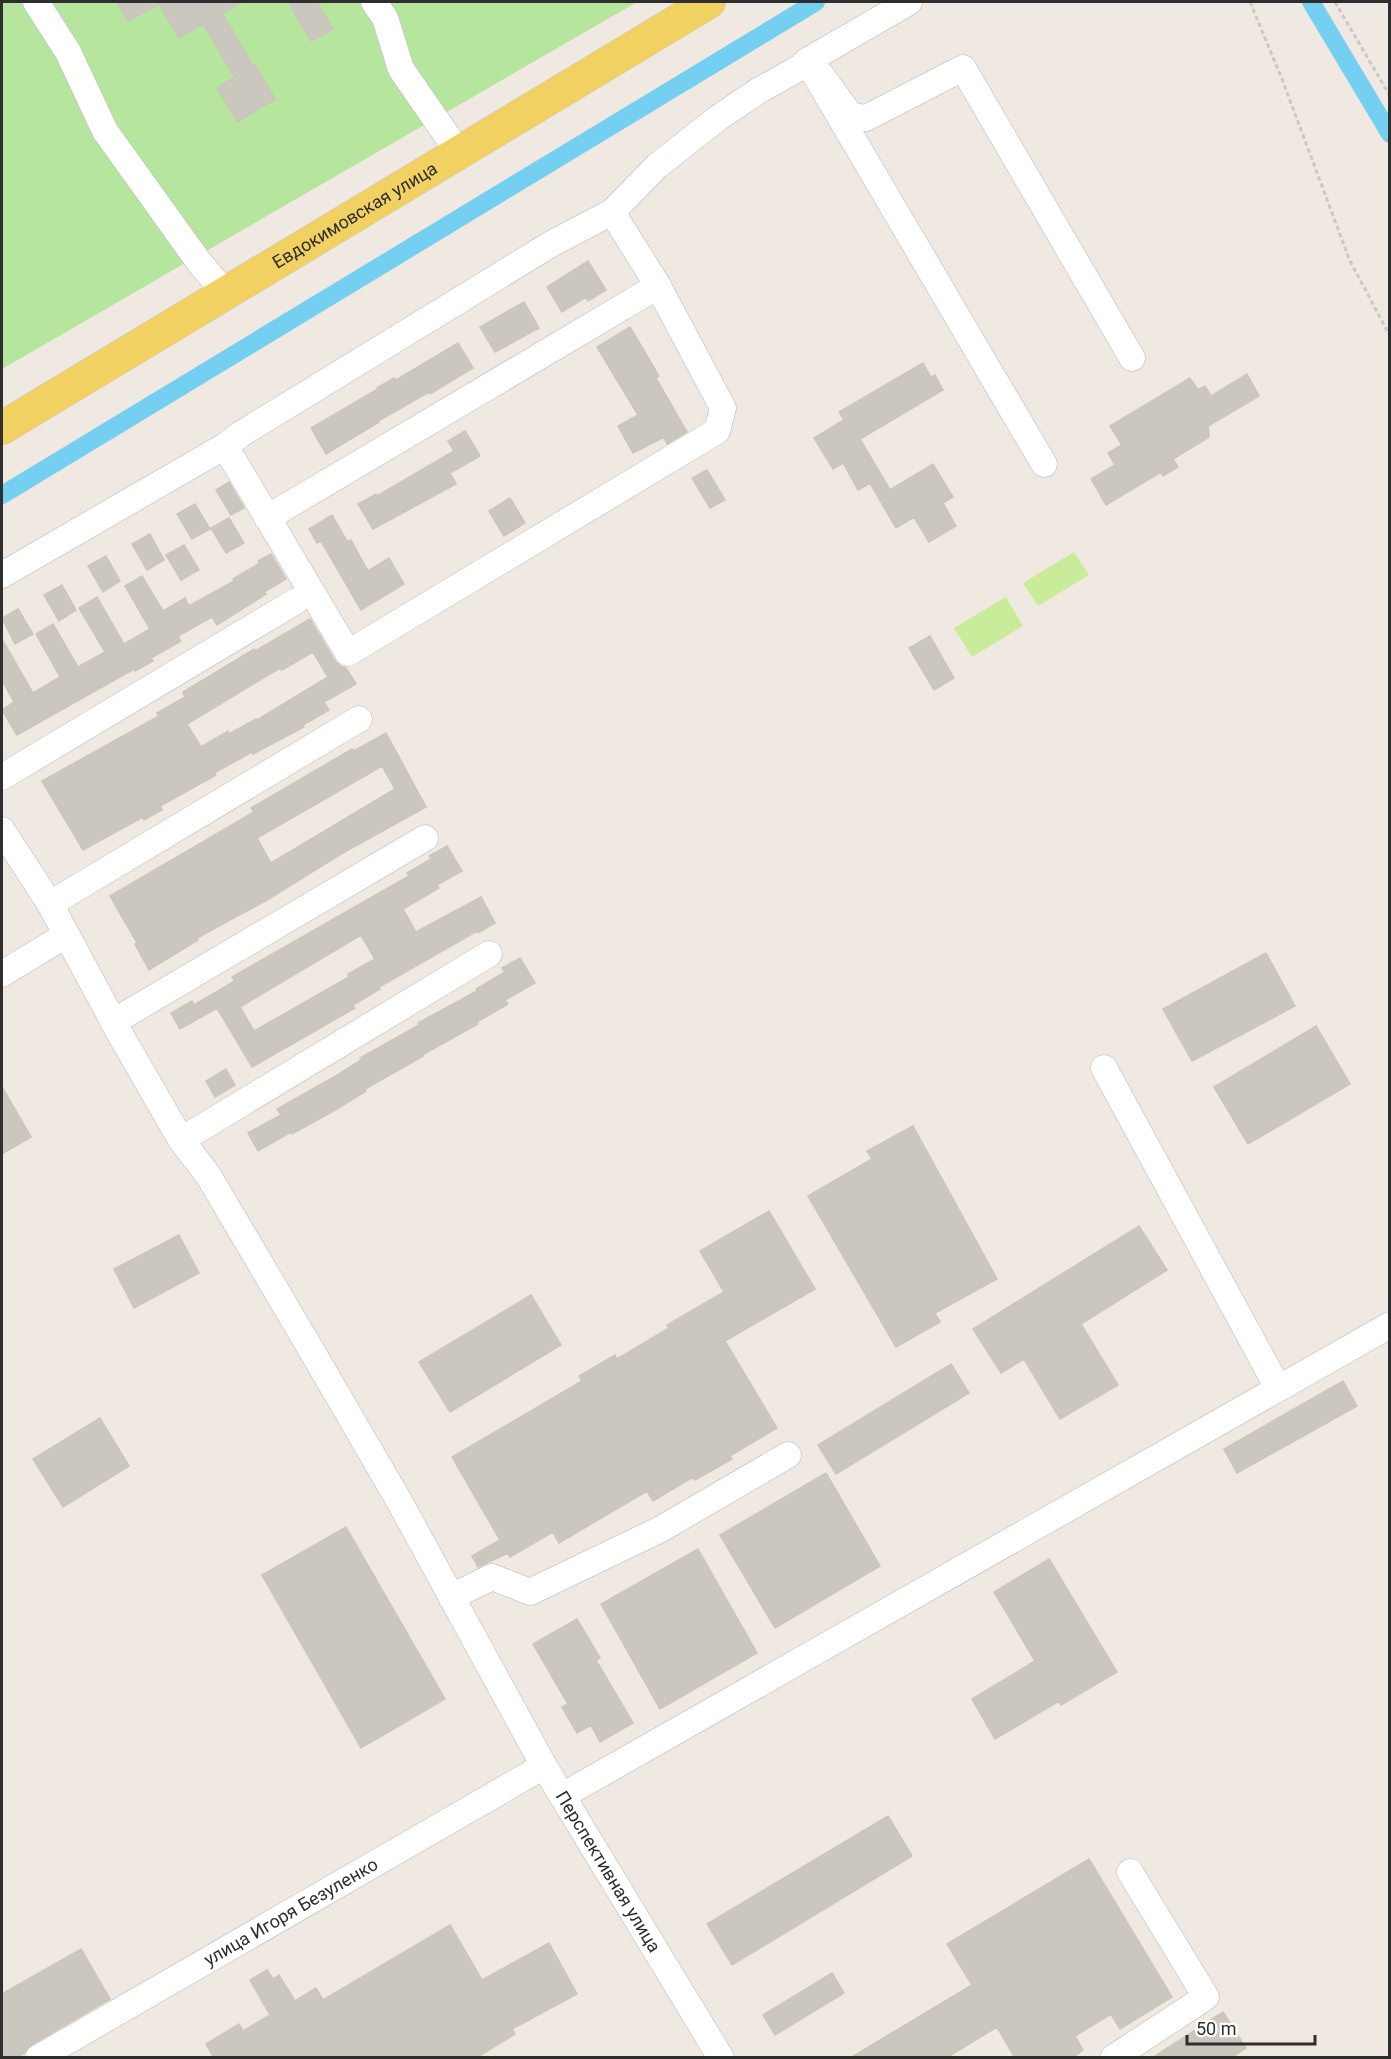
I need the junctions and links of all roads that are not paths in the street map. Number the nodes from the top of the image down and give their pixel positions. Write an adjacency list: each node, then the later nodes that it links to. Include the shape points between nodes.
1 (36, 2): 9 (street, via 68,52 105,130)
2 (374, 2): 6 (street, via 385,18 401,69)
3 (709, 2): 6 (main road, Евдокимовская улица)
4 (909, 2): 5 (street)
5 (807, 61): 7 (street, via 718,118 657,166); 10 (street, via 851,116 866,118 963,68); 13 (street)
6 (459, 153): 9 (main road, Евдокимовская улица)
7 (612, 212): 8 (street); 12 (street, via 551,244)
8 (658, 286): 14 (street); 14 (street, via 723,408 717,432 348,653)
9 (226, 294): 11 (main road, Евдокимовская улица)
10 (1132, 358)
11 (2, 428)
12 (225, 446): 14 (street); 15 (street)
13 (1044, 464)
14 (267, 518)
15 (2, 575)
16 (296, 601): 18 (street)
17 (359, 718): 21 (street)
18 (2, 777)
19 (2, 830): 21 (street, Перспективная улица)
20 (425, 838): 25 (street)
21 (50, 904): 22 (street, Перспективная улица)
22 (66, 934): 24 (street); 25 (street, Перспективная улица)
23 (489, 954): 27 (street)
24 (2, 974)
25 (113, 1022): 27 (street, Перспективная улица)
26 (1104, 1068): 29 (street)
27 (181, 1140): 31 (street, Перспективная улица, via 208,1175 301,1331)
28 (1389, 1325): 29 (street)
29 (1278, 1388): 33 (street)
30 (788, 1455): 31 (street, via 661,1529 530,1592 492,1577)
31 (451, 1597): 32 (street, Перспективная улица)
32 (544, 1766): 33 (street, Перспективная улица); 35 (street, улица Игоря Безуленко)
33 (562, 1796): 36 (street, Перспективная улица)
34 (1130, 1872): 37 (street, via 1206,1997)
35 (38, 2058)
36 (721, 2058)
37 (1113, 2058)

